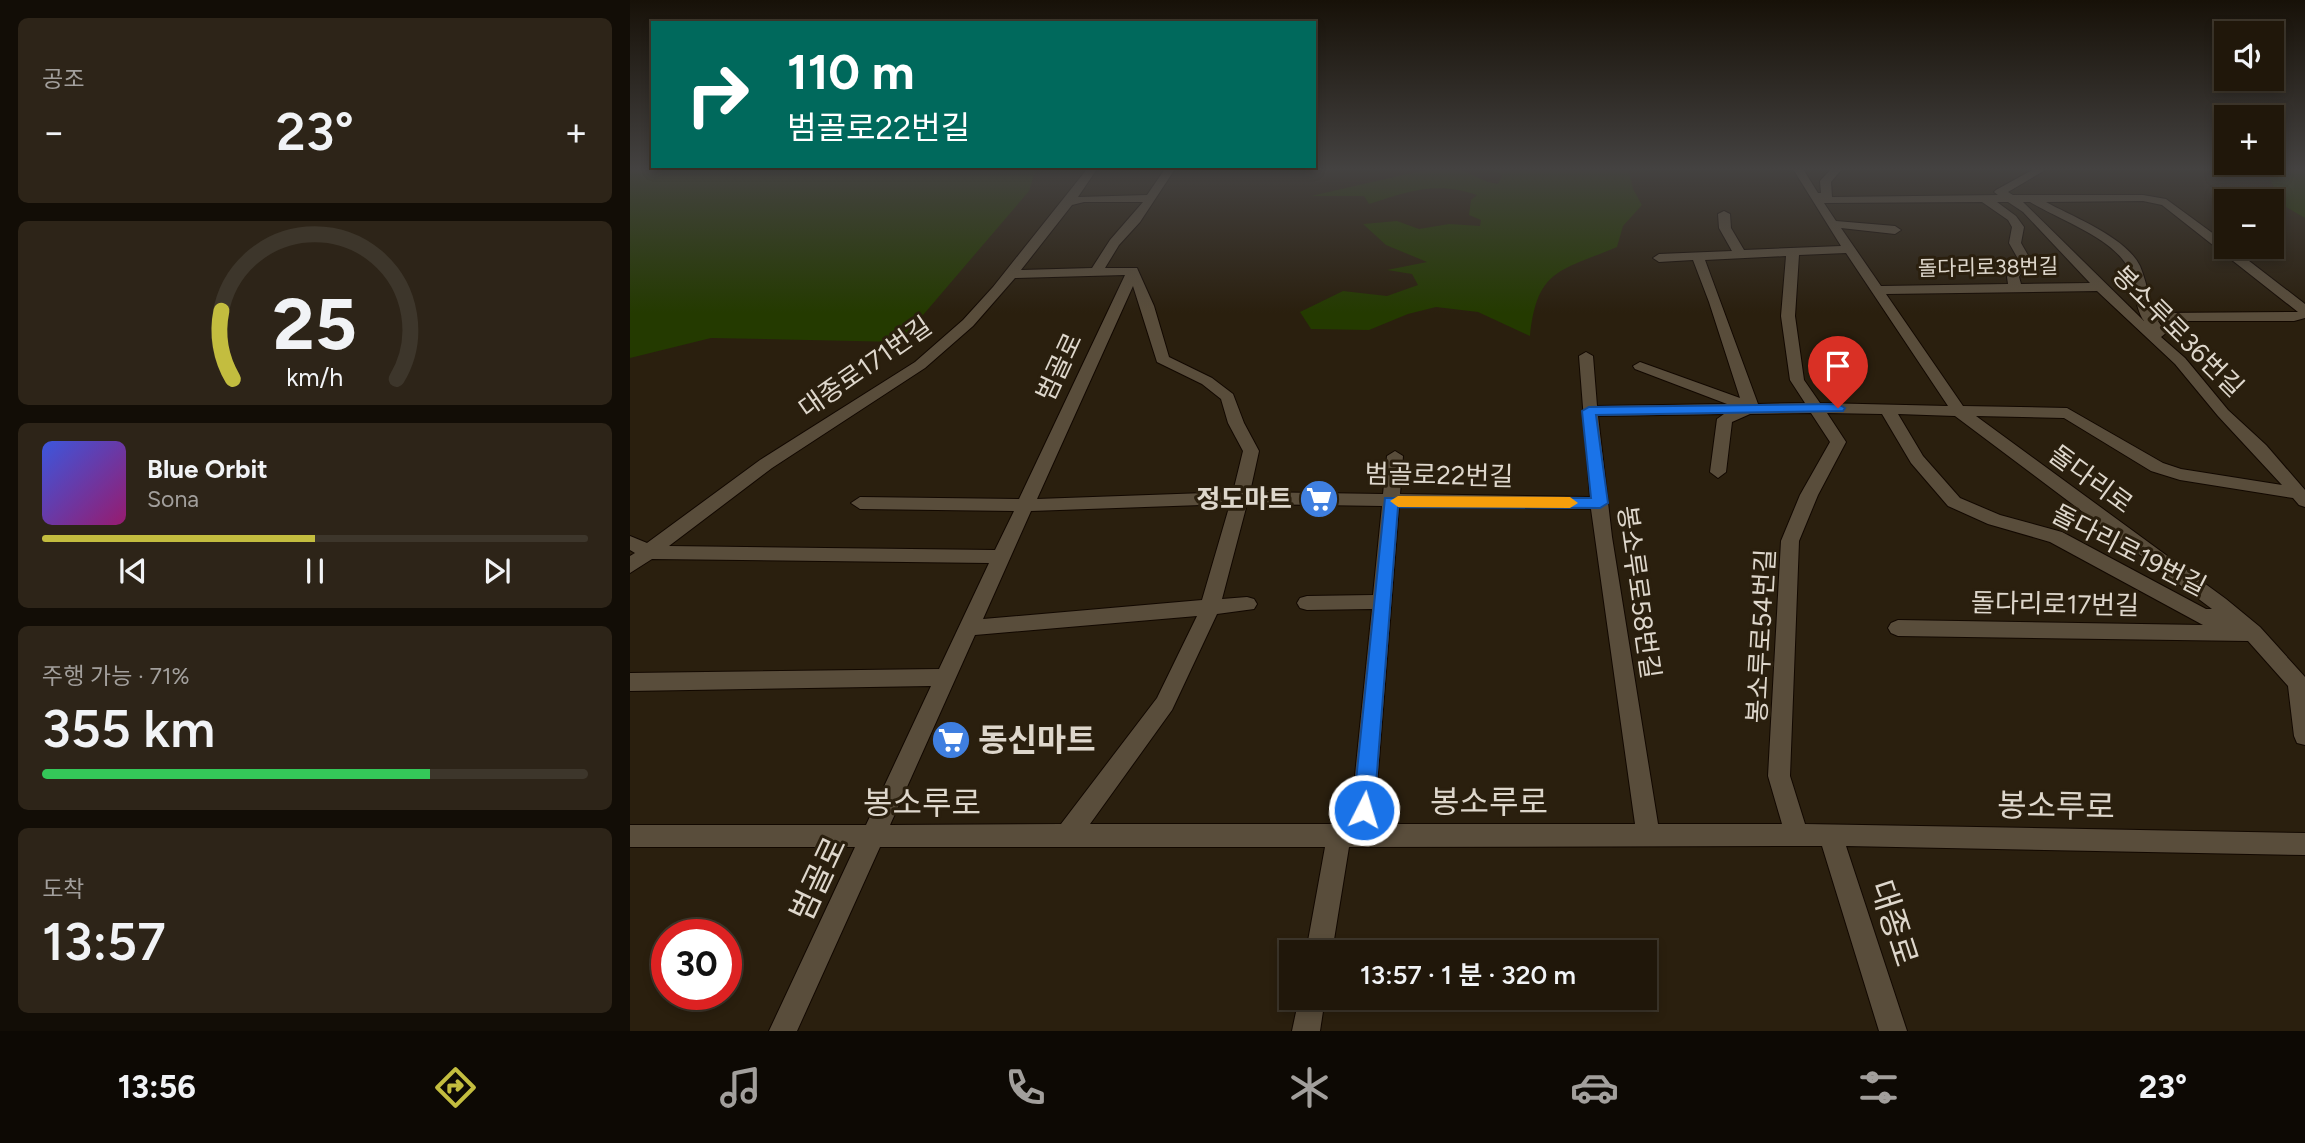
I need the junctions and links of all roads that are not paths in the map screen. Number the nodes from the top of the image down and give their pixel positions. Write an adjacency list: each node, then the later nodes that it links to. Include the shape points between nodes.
1 (1056, 217): 18 (street, 대종로171번길)
2 (1138, 217): 17 (street)
3 (1724, 217): 13 (street)
4 (1828, 217): 9 (street, 돌다리로)
5 (2011, 217): 19 (street, via 2018,227 2015,243 2023,257 2013,277)
6 (2034, 217): 20 (street, 봉소루로36번길)
7 (2066, 217): 23 (street, 봉소루로36번길, via 2106,239 2133,265)
8 (2185, 217): 22 (street, 봉소루로36번길)
9 (1833, 224): 10 (street); 11 (street, 돌다리로)
10 (1895, 230)
11 (1850, 249): 12 (street); 21 (street, 돌다리로)
12 (1793, 251): 13 (street); 27 (street, 봉소루로54번길, via 1788,316 1791,349 1797,380)
13 (1738, 252): 14 (street)
14 (1697, 255): 15 (street); 29 (street)
15 (1659, 258)
16 (1133, 271): 17 (street); 35 (street, via 1162,359 1228,397 1251,451); 39 (street, 범골로)
17 (1096, 272): 18 (street)
18 (1009, 274): 41 (street, 대종로171번길, via 968,323 920,365 766,464)
19 (2015, 286): 20 (street, 돌다리로38번길); 21 (street, 돌다리로38번길)
20 (2099, 287): 24 (street, 봉소루로36번길)
21 (1877, 290): 31 (street, 돌다리로)
22 (2305, 312): 23 (street, 봉소루로36번길, via 2294,317)
23 (2148, 317): 24 (street)
24 (2162, 342): 34 (street, 봉소루로36번길)
25 (1586, 356): 30 (street, 봉소루로58번길)
26 (1640, 366): 29 (street)
27 (1814, 408): 28 (street); 29 (street); 56 (street, 봉소루로54번길, via 1838,442 1790,541 1779,776)
28 (1886, 408): 31 (street); 48 (street, 돌다리로19번길, via 1917,459 1954,502 1994,520 2056,537 2203,617)
29 (1753, 409): 30 (street); 33 (street, via 1725,419)
30 (1589, 411): 38 (street, 봉소루로58번길)
31 (1959, 411): 34 (street, via 2072,407 2157,467); 48 (street, 돌다리로)
32 (1395, 456): 36 (street)
33 (1718, 472)
34 (2300, 497)
35 (1242, 498): 36 (street, 범골로22번길); 39 (street, 범골로22번길); 47 (street)
36 (1390, 501): 38 (street, 범골로22번길); 44 (street)
37 (860, 503): 39 (street, 범골로22번길)
38 (1600, 503): 55 (street, 봉소루로58번길)
39 (1025, 505): 42 (street, 범골로)
40 (630, 542): 41 (street)
41 (648, 552): 42 (street); 43 (street, 대종로171번길)
42 (1001, 557): 49 (street, 범골로)
43 (630, 566)
44 (1383, 602): 46 (street); 61 (street)
45 (1247, 604): 47 (street)
46 (1307, 604)
47 (1210, 608): 49 (street); 60 (street, via 1165,704)
48 (2234, 616): 51 (street, 돌다리로)
49 (969, 628): 52 (street, 범골로)
50 (1898, 628): 51 (street, 돌다리로17번길)
51 (2253, 633): 54 (street, 돌다리로, via 2298,683)
52 (946, 677): 53 (street); 59 (street, 범골로)
53 (630, 682)
54 (2305, 736)
55 (1648, 835): 56 (street, 봉소루로); 61 (street, 봉소루로)
56 (1797, 835): 57 (street, 봉소루로)
57 (1830, 835): 62 (street, 봉소루로); 67 (street, 대종로)
58 (630, 836): 59 (street, 봉소루로)
59 (873, 836): 60 (street, 봉소루로); 65 (street, 범골로)
60 (1067, 836): 61 (street, 봉소루로)
61 (1350, 836): 63 (street)
62 (2305, 844)
63 (1323, 940)
64 (1310, 1010): 66 (street)
65 (783, 1031)
66 (1306, 1031)
67 (1893, 1031)

